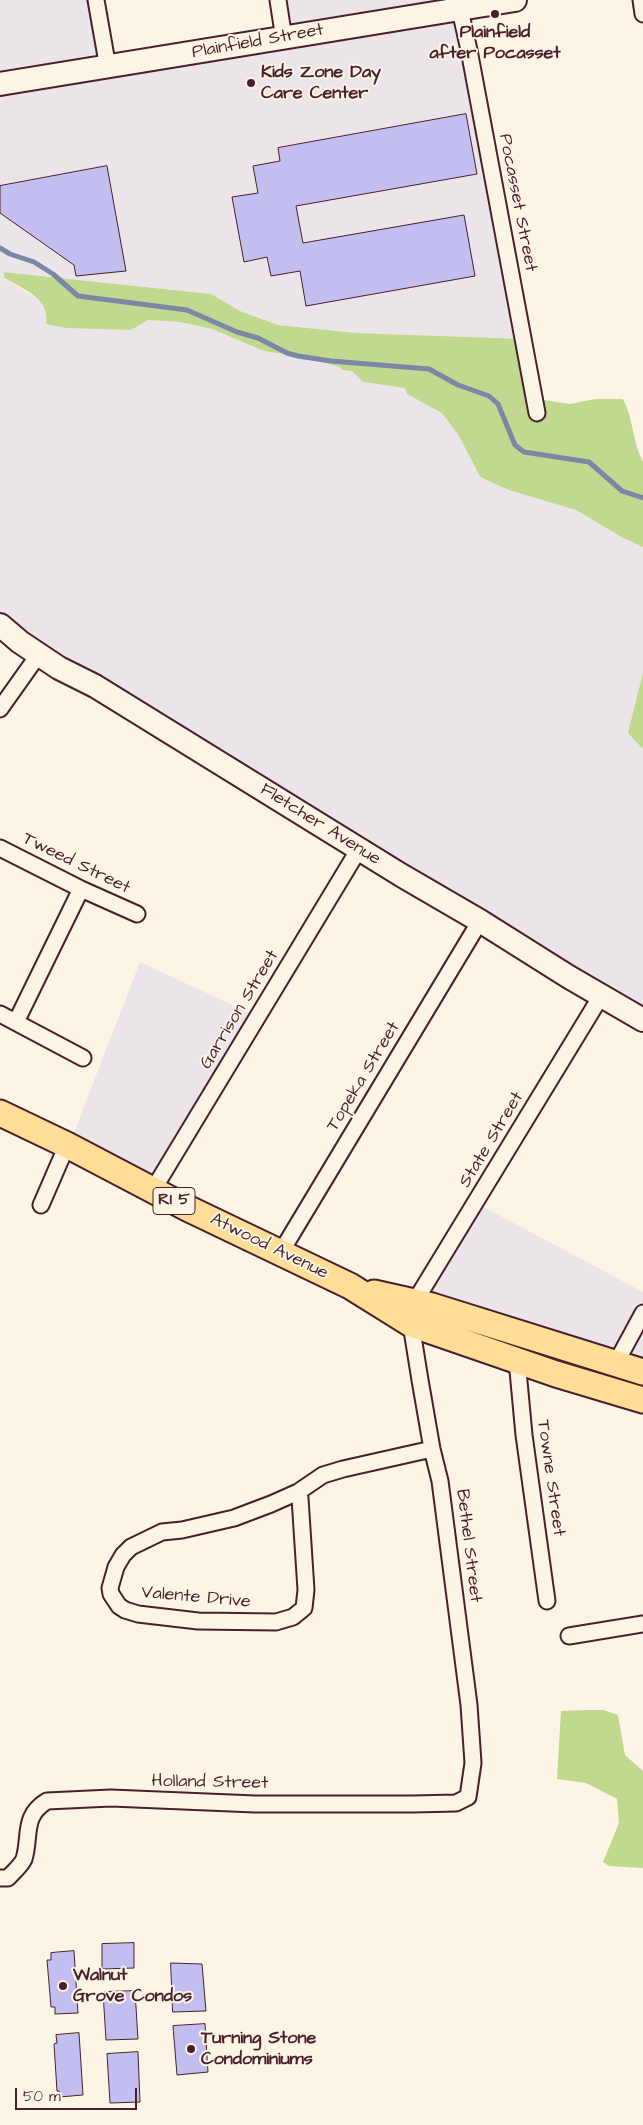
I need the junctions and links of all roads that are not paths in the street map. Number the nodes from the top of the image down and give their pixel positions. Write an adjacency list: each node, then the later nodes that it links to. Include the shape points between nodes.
1 (96, 0): 8 (street)
2 (278, 0): 7 (street)
3 (515, 0): 5 (street, Plainfield Street)
4 (641, 0): 6 (street)
5 (459, 5): 7 (street, Plainfield Street); 10 (street, Pocasset Street)
6 (643, 14)
7 (284, 39): 8 (street, Plainfield Street)
8 (108, 68): 9 (street, Plainfield Street)
9 (0, 84)
10 (537, 413)
11 (0, 625): 12 (street, Fletcher Avenue)
12 (39, 654): 13 (street); 15 (street, Fletcher Avenue)
13 (0, 709)
14 (0, 848): 16 (street, Tweed Street)
15 (359, 849): 18 (street, Fletcher Avenue); 26 (street, Garrison Street)
16 (81, 889): 17 (street, Tweed Street); 22 (street)
17 (136, 914)
18 (480, 921): 19 (street, Fletcher Avenue); 28 (street, Topeka Street)
19 (602, 996): 21 (street, Fletcher Avenue); 29 (street, State Street)
20 (0, 1014): 22 (street)
21 (643, 1020)
22 (16, 1022): 23 (street)
23 (83, 1058)
24 (0, 1113): 25 (main road, Atwood Avenue / RI 5)
25 (67, 1145): 26 (main road, Atwood Avenue / RI 5); 27 (street)
26 (153, 1190): 28 (main road, Atwood Avenue / RI 5)
27 (41, 1205)
28 (281, 1252): 29 (main road, Atwood Avenue / RI 5)
29 (413, 1313): 31 (main road, Atwood Avenue / RI 5); 32 (main road, Atwood Avenue / RI 5, via 432,1306); 35 (street, Bethel Street)
30 (643, 1313): 32 (street)
31 (516, 1360): 34 (main road, Atwood Avenue / RI 5); 37 (street, Towne Street)
32 (616, 1363): 33 (main road, Atwood Avenue / RI 5)
33 (643, 1372)
34 (643, 1400)
35 (432, 1449): 36 (street, Valente Drive, via 329,1473); 40 (street, Bethel Street, via 440,1481 469,1705 473,1763)
36 (298, 1492): 36 (street, Valente Drive, via 234,1518 162,1532 131,1547 116,1567 111,1594 119,1606 138,1614 208,1621 276,1622 293,1617 304,1608 306,1590)
37 (547, 1601)
38 (643, 1624): 39 (street)
39 (569, 1636)
40 (468, 1797): 41 (street, Holland Street, via 456,1803 413,1804 255,1804 111,1798 47,1801 32,1818 24,1859 8,1878)
41 (0, 1878)

